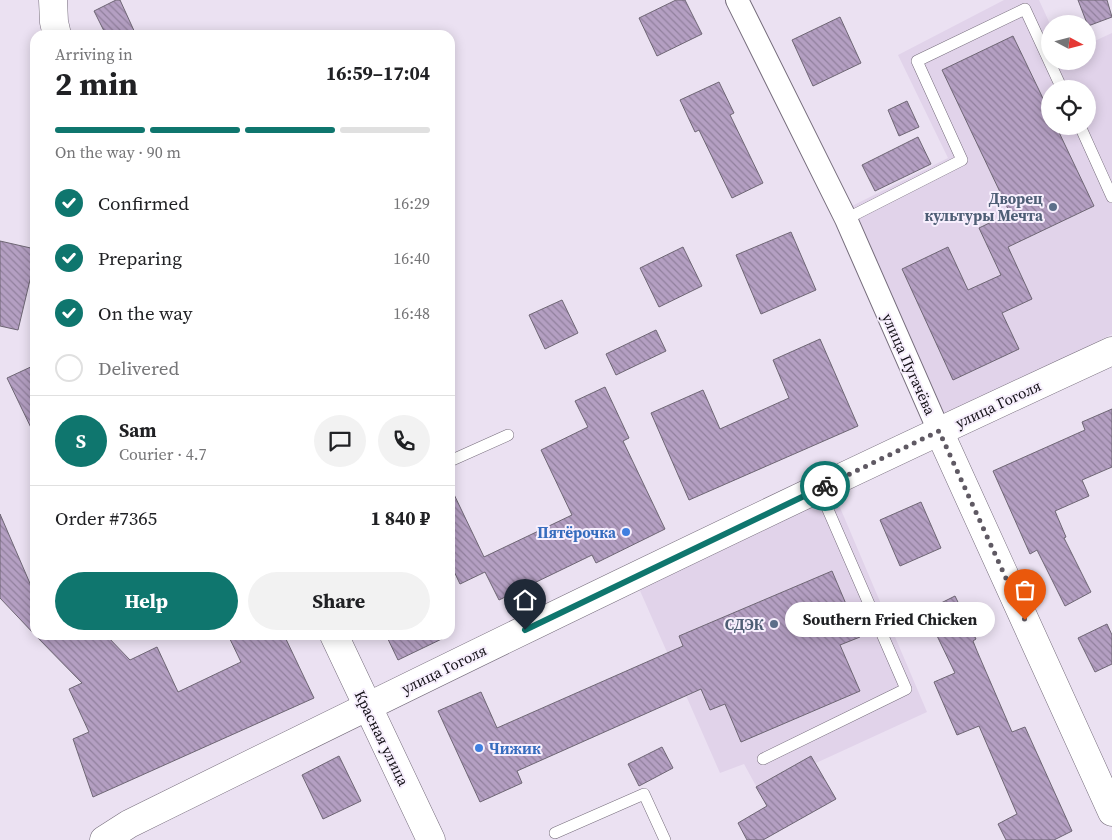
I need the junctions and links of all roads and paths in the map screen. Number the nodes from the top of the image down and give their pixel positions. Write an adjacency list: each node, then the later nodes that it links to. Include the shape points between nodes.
1 (53, 0): 3 (street)
2 (737, 0): 7 (street, улица Пугачёва)
3 (56, 30)
4 (1058, 80): 7 (lane, via 1025,9 917,61 962,160)
5 (1084, 135): 6 (lane)
6 (1112, 197)
7 (846, 219): 9 (street, улица Пугачёва)
8 (1112, 351): 9 (street, улица Гоголя)
9 (939, 431): 12 (street, улица Гоголя); 16 (street, улица Пугачёва)
10 (508, 435): 11 (lane)
11 (455, 460)
12 (819, 489): 14 (street, улица Гоголя); 15 (lane, via 906,689)
13 (336, 640): 14 (street, Красная улица)
14 (368, 706): 18 (street, улица Гоголя, via 129,824); 19 (street, Красная улица)
15 (763, 759)
16 (1112, 812)
17 (555, 833): 20 (lane, via 644,794)
18 (104, 840)
19 (431, 840)
20 (665, 840)

